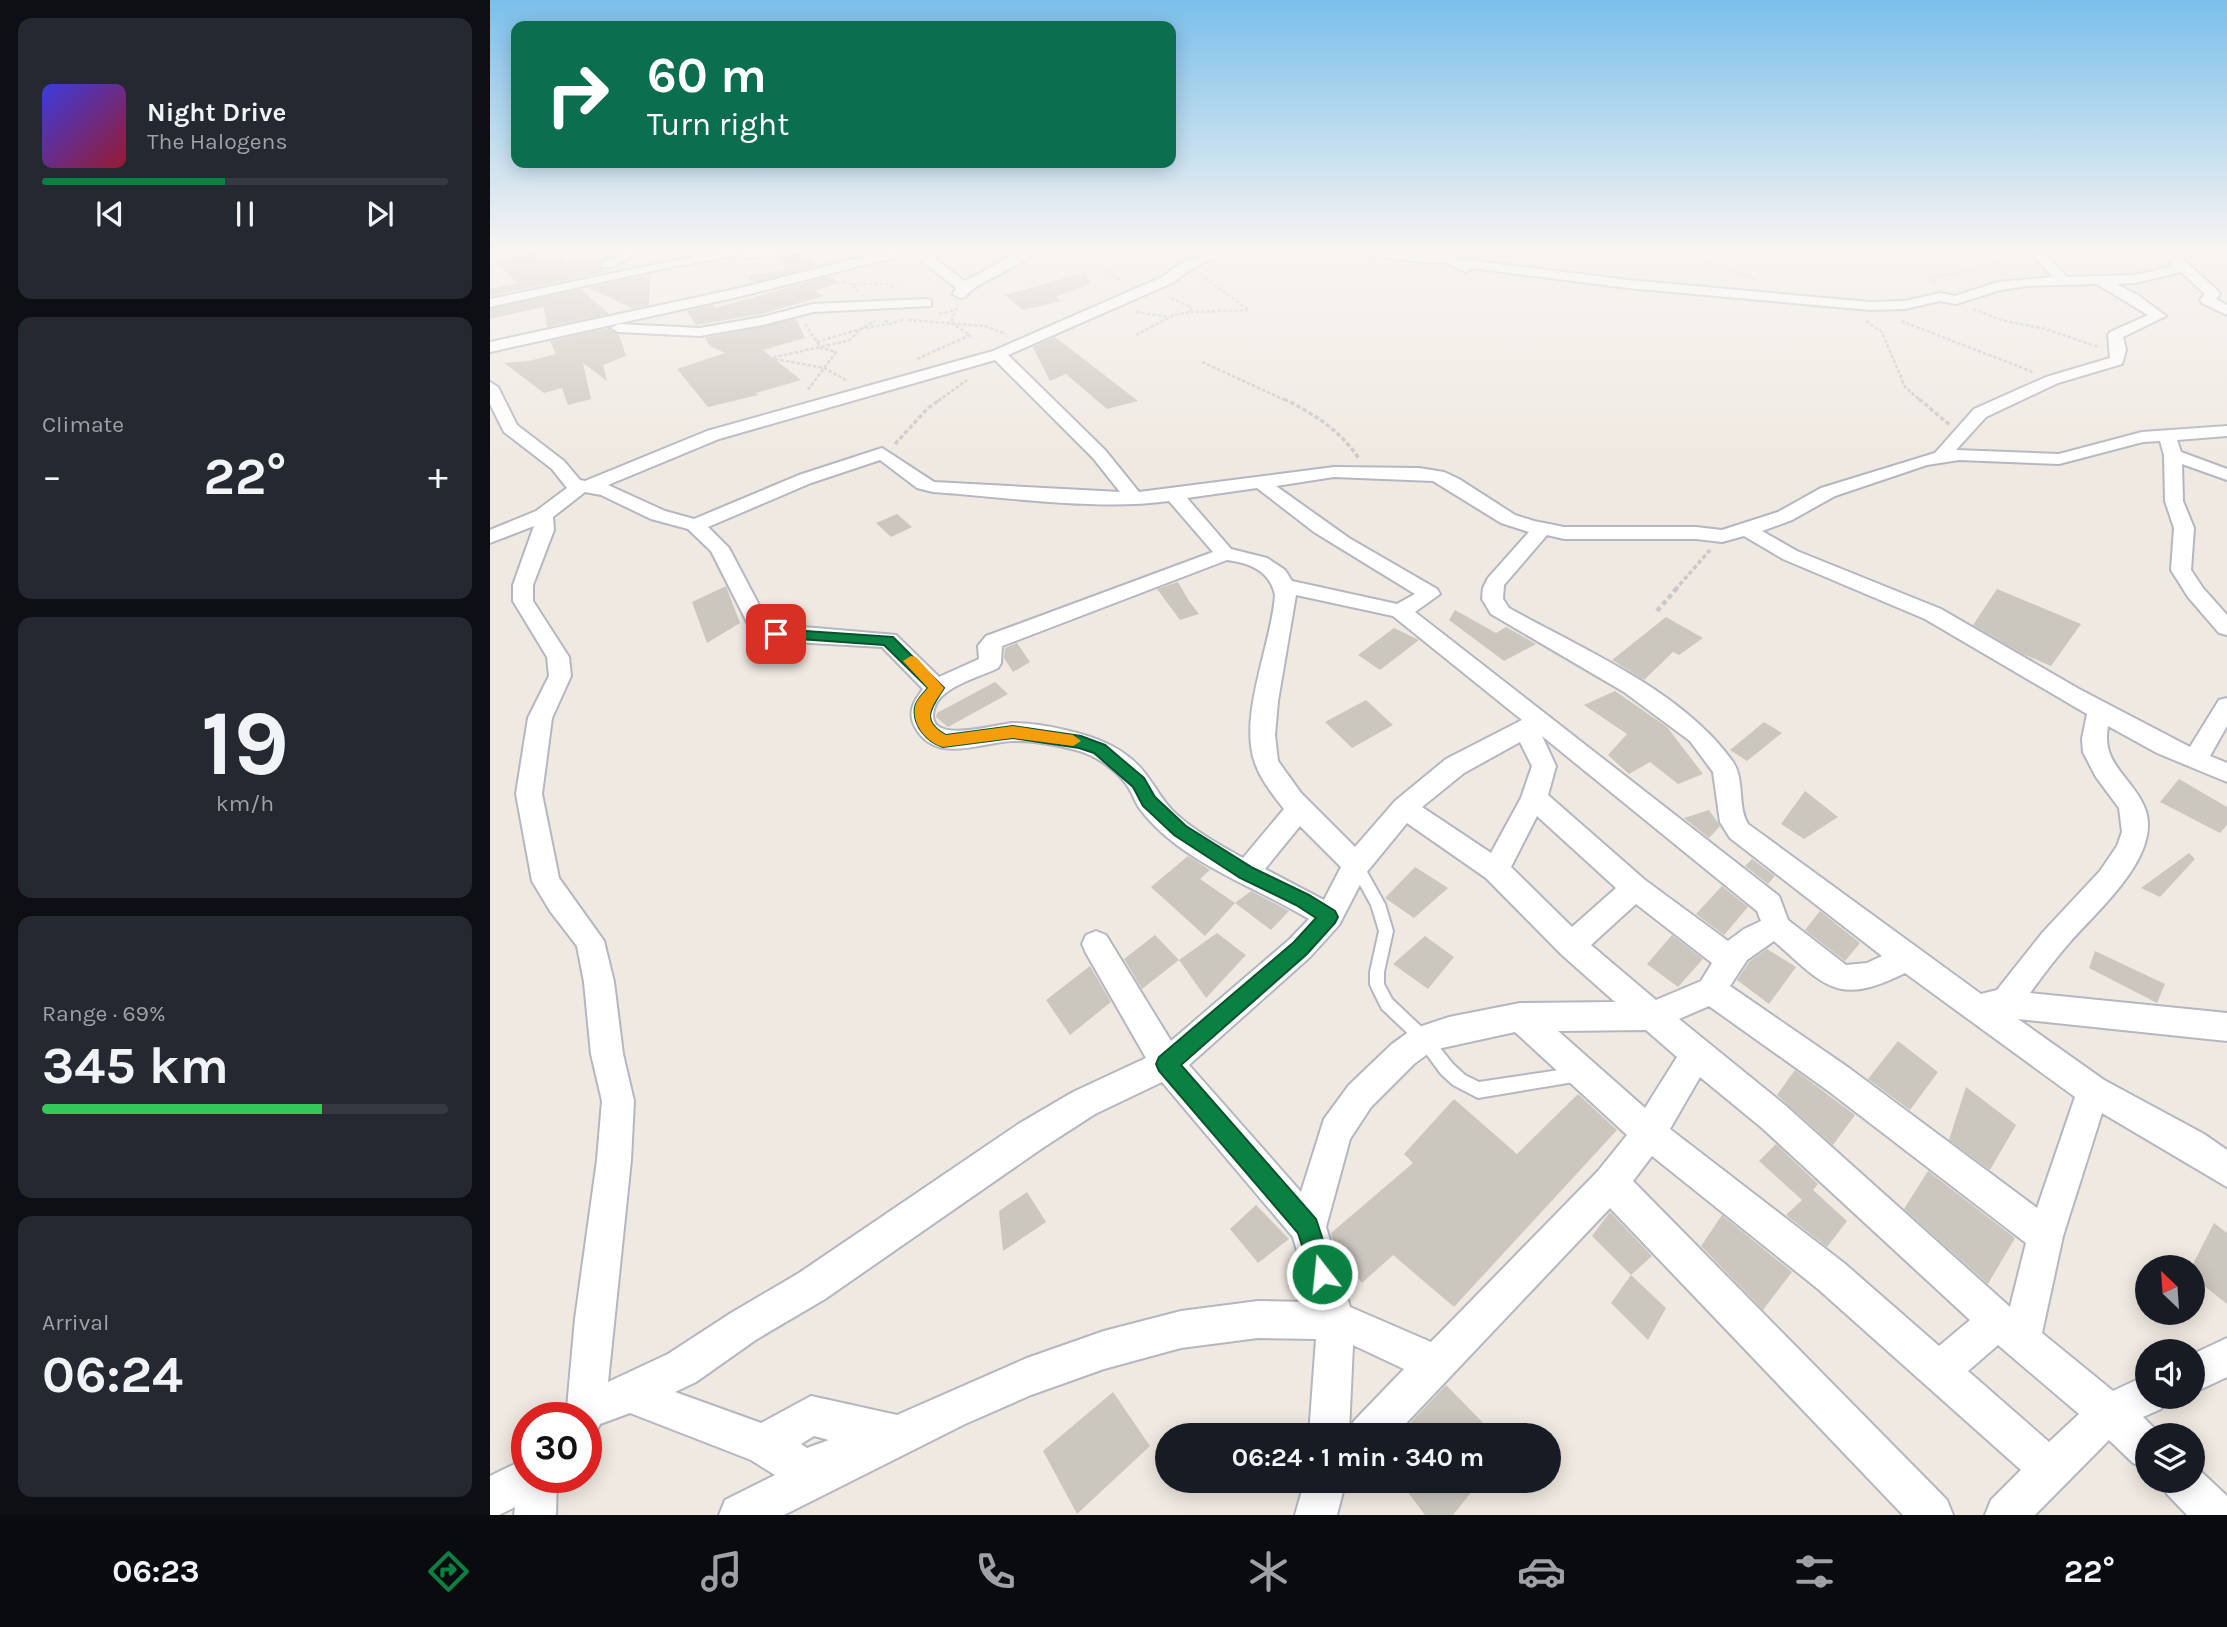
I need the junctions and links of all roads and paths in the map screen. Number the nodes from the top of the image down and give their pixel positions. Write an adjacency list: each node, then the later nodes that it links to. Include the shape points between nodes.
1 (615, 321): 12 (street)
2 (764, 321): 12 (street, via 700,332)
3 (803, 321): 15 (path)
4 (913, 321): 17 (path, via 985,326 1007,334)
5 (1077, 321): 17 (street)
6 (1163, 321): 13 (path)
7 (1866, 321): 27 (path, via 1882,332 1905,387)
8 (1898, 321): 22 (path)
9 (1992, 321): 16 (path, via 2048,330 2084,344)
10 (2148, 321): 16 (street, via 2115,335)
11 (889, 324): 15 (path, via 860,329 851,339)
12 (593, 326): 14 (street)
13 (1136, 335)
14 (490, 347)
15 (821, 348): 18 (path); 21 (path, via 836,352)
16 (2118, 350): 22 (street, via 2117,361)
17 (998, 354): 25 (street); 29 (path, via 928,408); 37 (street, via 1099,454)
18 (771, 358): 19 (path); 21 (path)
19 (757, 361)
20 (1202, 362): 32 (path, via 1300,407 1354,447)
21 (824, 368): 23 (path); 25 (path, via 813,386)
22 (2052, 380): 27 (street, via 1980,413)
23 (848, 381)
24 (491, 390): 35 (street, via 510,428 558,465 574,485)
25 (773, 418): 35 (street, via 713,435)
26 (2222, 433): 28 (street)
27 (1961, 434): 31 (street)
28 (2167, 435): 30 (street); 31 (street, via 2120,441 2059,459)
29 (882, 453): 37 (street, via 933,487); 39 (street)
30 (2172, 455): 33 (street); 48 (street, via 2174,501 2184,528 2181,570)
31 (1940, 458): 41 (street, via 1828,492)
32 (1364, 471): 34 (street); 40 (street, via 1438,476 1508,519)
33 (2227, 475)
34 (1259, 481): 36 (street); 46 (street, via 1327,533 1430,594)
35 (584, 486): 38 (street); 39 (street)
36 (1174, 495): 37 (street); 44 (street)
37 (1134, 498)
38 (543, 515): 43 (street); 91 (street, via 544,530 523,584 523,601 558,657 559,676 540,718 528,794 546,881 590,941 618,1101)
39 (695, 524): 49 (street, via 719,548 761,629 786,635 888,640)
40 (1542, 528): 42 (street, via 1564,533); 67 (street, via 1495,583 1491,593 1495,606 1632,686 1698,735 1725,770 1733,822 1739,831)
41 (1747, 530): 42 (street); 51 (street, via 1790,555 1933,614)
42 (1722, 536): 47 (path)
43 (490, 537)
44 (1225, 554): 45 (street, via 1267,563); 49 (street, via 994,641 989,646 990,663)
45 (1285, 586): 46 (street); 57 (street, via 1286,607 1277,638 1264,750 1267,764)
46 (1400, 611): 52 (street)
47 (1657, 611)
48 (2227, 628)
49 (936, 688): 60 (street, via 922,705 922,719 943,741 1013,732 1100,749 1139,783 1149,801 1180,830)
50 (2227, 706): 53 (street)
51 (2101, 711): 53 (street); 69 (street, via 2093,744 2099,761 2127,798 2135,818 2134,837 2103,887)
52 (1533, 725): 55 (street, via 1544,766); 56 (street, via 1455,766); 63 (street, via 1769,904)
53 (2196, 759): 54 (street)
54 (2227, 773)
55 (1534, 798): 59 (street); 61 (street)
56 (1404, 808): 58 (street); 59 (street)
57 (1300, 809): 58 (street); 60 (street)
58 (1356, 865): 62 (street); 73 (lane, via 1378,904 1386,931 1377,984 1387,1004)
59 (1496, 870): 65 (street)
60 (1247, 873): 62 (street)
61 (1635, 888): 65 (street); 66 (street)
62 (1329, 917): 75 (street)
63 (1777, 926): 66 (street, via 1759,933); 67 (street, via 1844,978 1864,976)
64 (1096, 944): 75 (street)
65 (1572, 944): 70 (street)
66 (1728, 958): 68 (street)
67 (1907, 958): 69 (street)
68 (1712, 991): 70 (street); 82 (street, via 1838,1079)
69 (1990, 1004): 72 (street); 77 (street)
70 (1653, 1016): 71 (street); 74 (street)
71 (1520, 1017): 73 (street); 76 (street)
72 (2227, 1027)
73 (1424, 1040): 76 (lane, via 1447,1069 1478,1090); 81 (street, via 1360,1096 1336,1131)
74 (1696, 1054): 78 (street); 84 (street, via 1774,1116)
75 (1167, 1064): 81 (street); 89 (street, via 1042,1128 812,1286 682,1368)
76 (1584, 1074): 78 (street)
77 (2093, 1091): 79 (street); 82 (street)
78 (1649, 1133): 80 (street); 88 (street, via 1832,1276)
79 (2227, 1170)
80 (1610, 1183): 86 (street); 107 (street)
81 (1308, 1227): 83 (street)
82 (2045, 1236): 84 (street)
83 (1336, 1321): 86 (street); 94 (street); 96 (street, via 1201,1325 1115,1348 998,1389)
84 (2009, 1331): 88 (street); 93 (street)
85 (2227, 1357): 87 (street)
86 (1436, 1365): 95 (street)
87 (2205, 1368)
88 (1940, 1370): 98 (street)
89 (633, 1392): 92 (street); 96 (street, via 651,1403 763,1444 804,1470)
90 (2135, 1401): 93 (street)
91 (585, 1402)
92 (602, 1406)
93 (2109, 1413): 97 (street); 98 (street)
94 (1330, 1423)
95 (1380, 1423)
96 (900, 1436): 105 (street)
97 (2135, 1438)
98 (2050, 1469): 108 (street)
99 (511, 1487): 103 (street)
100 (536, 1493): 104 (street)
101 (1322, 1493): 106 (street)
102 (2194, 1493): 109 (street)
103 (490, 1498)
104 (535, 1515)
105 (740, 1515)
106 (1316, 1515)
107 (1932, 1515)
108 (2006, 1515)
109 (2217, 1515)

